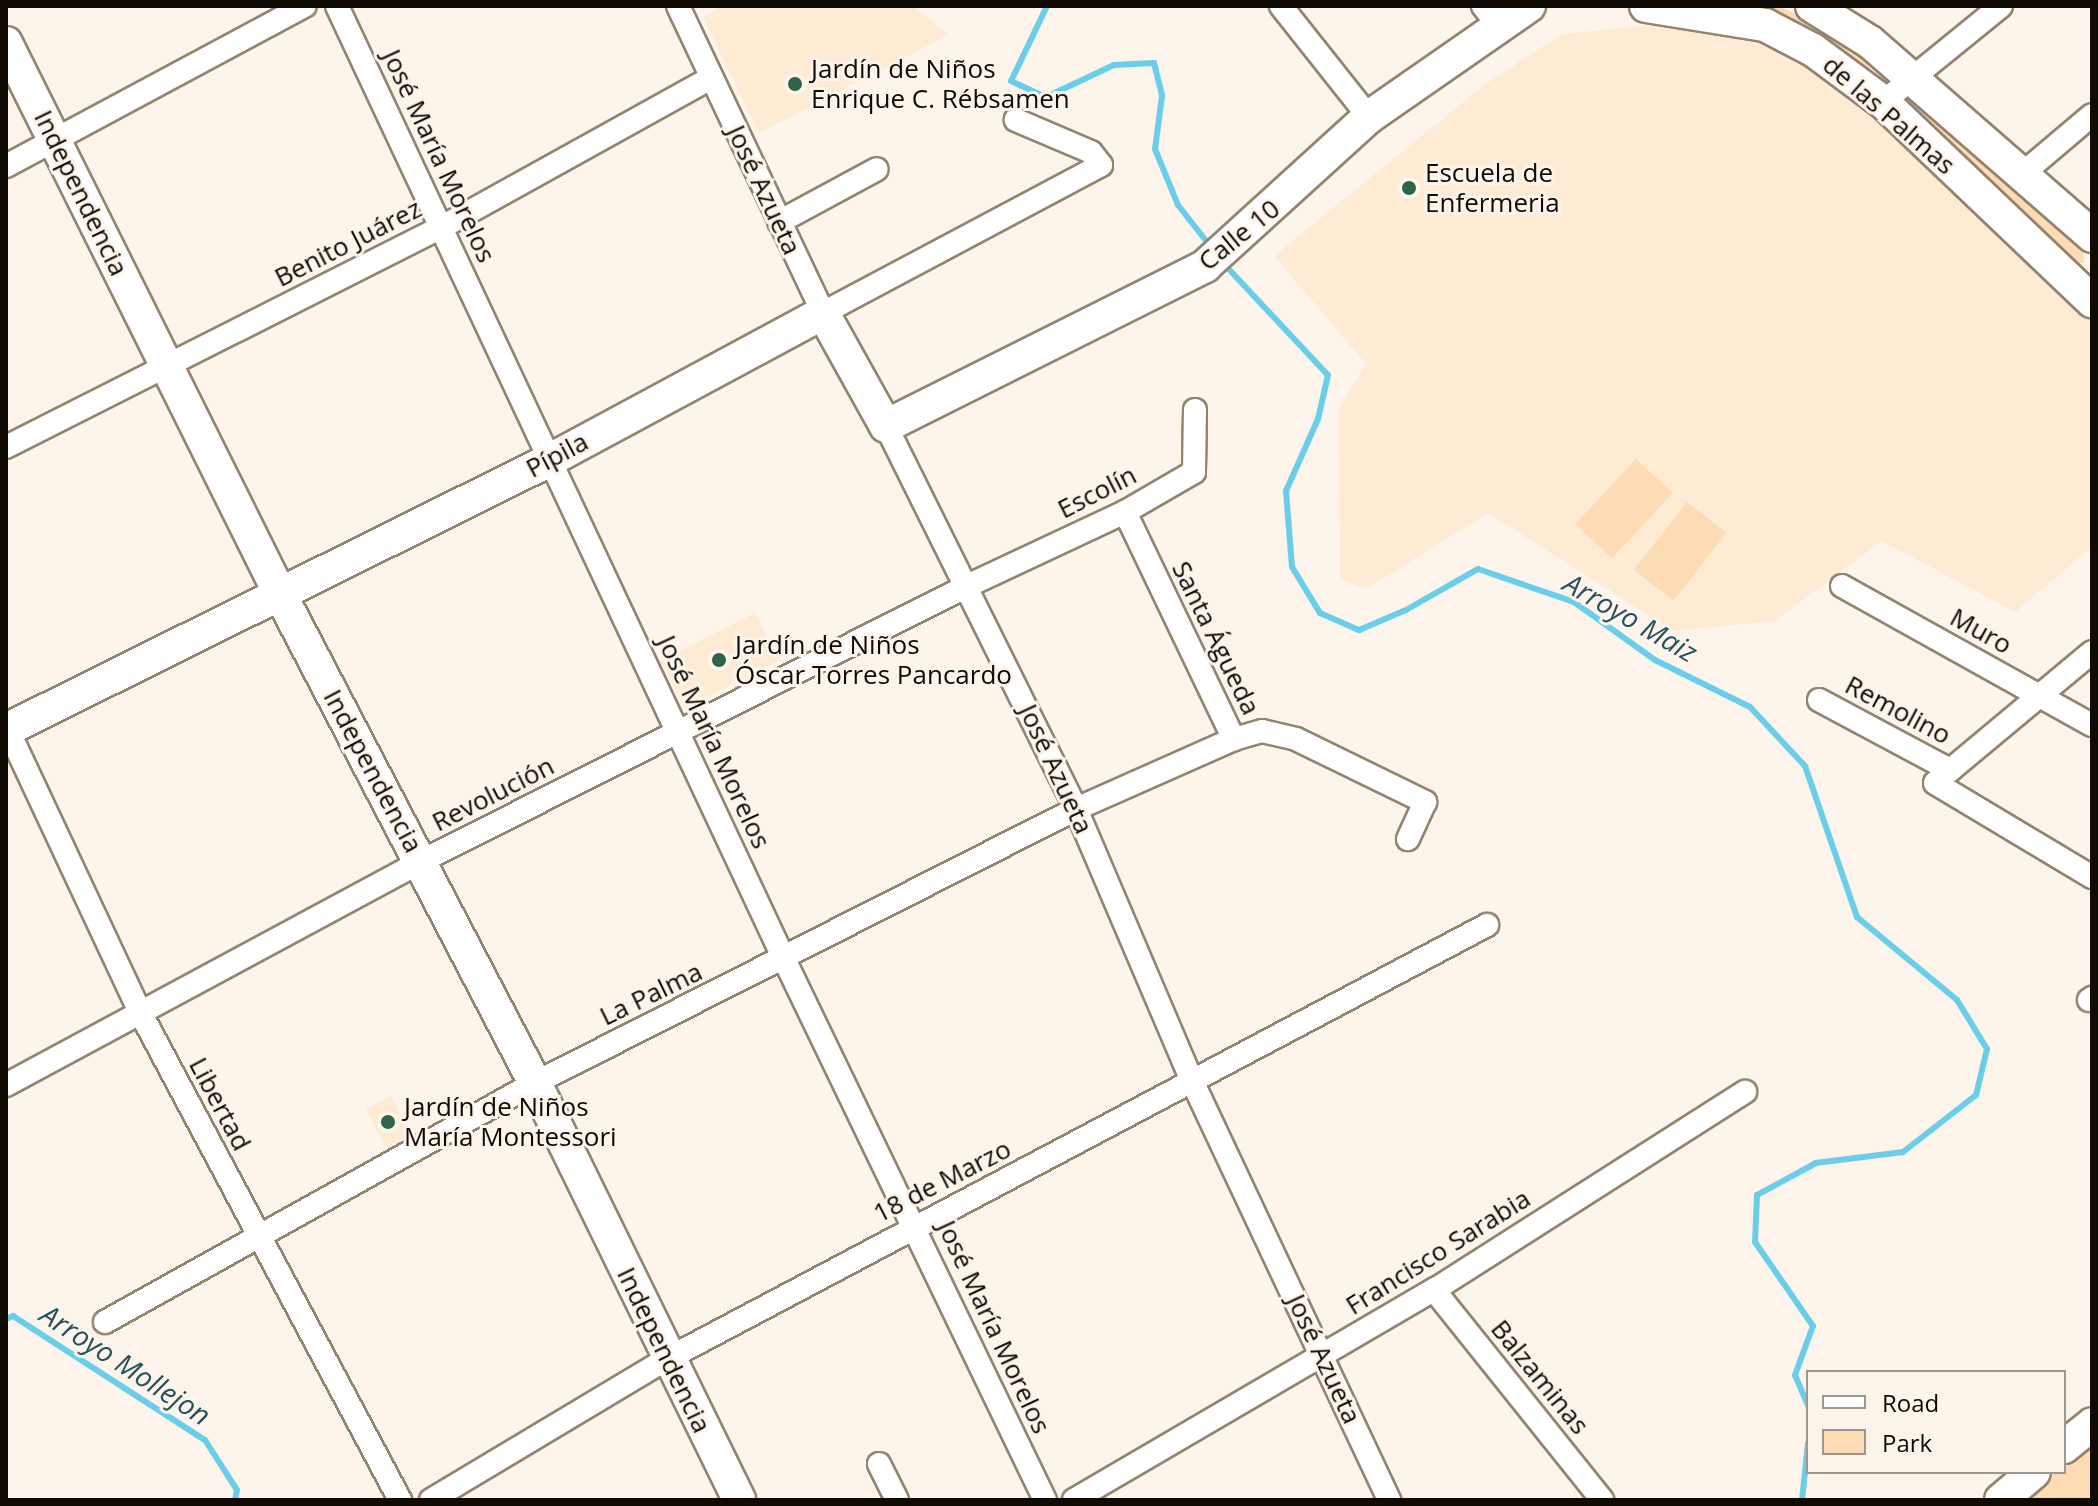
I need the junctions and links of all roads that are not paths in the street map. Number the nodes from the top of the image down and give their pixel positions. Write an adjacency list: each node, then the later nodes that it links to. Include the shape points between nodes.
1 (305, 6): 16 (street)
2 (337, 6): 21 (street, José María Morelos)
3 (678, 6): 10 (street, José Azueta)
4 (1281, 6): 14 (street)
5 (1646, 6): 12 (main road, de las Palmas, via 1765,25 1813,50)
6 (1812, 6): 11 (main road, de las Palmas, via 1870,42)
7 (2001, 6): 11 (street)
8 (1508, 11): 14 (main road, Calle 10)
9 (6, 43): 16 (main road, Independencia)
10 (711, 78): 20 (street, José Azueta); 21 (street, Benito Juárez)
11 (1912, 80): 12 (street); 19 (main road, de las Palmas)
12 (1883, 102): 23 (main road, de las Palmas)
13 (2092, 115): 19 (street)
14 (1369, 117): 27 (main road, Calle 10, via 1255,226 1205,266)
15 (1016, 120): 24 (street, Pípila, via 1091,152 1101,165)
16 (55, 139): 17 (street); 25 (main road, Independencia)
17 (6, 166)
18 (877, 169): 20 (street)
19 (2021, 175): 22 (main road, de las Palmas)
20 (779, 222): 24 (street, José Azueta)
21 (442, 227): 25 (street, Benito Juárez); 29 (street, José María Morelos)
22 (2092, 236)
23 (2090, 297)
24 (823, 313): 27 (main road, José Azueta); 29 (main road, Pípila)
25 (165, 367): 28 (street, Benito Juárez); 33 (main road, Independencia)
26 (1195, 410): 30 (street, Escolín, via 1194,472)
27 (886, 426): 31 (street, José Azueta)
28 (6, 447)
29 (548, 461): 33 (main road, Pípila); 39 (street, José María Morelos)
30 (1125, 512): 31 (street, Escolín); 40 (street, Santa Águeda)
31 (967, 586): 39 (street, Revolución); 42 (street, José Azueta)
32 (1842, 586): 35 (street, Muro)
33 (281, 596): 38 (main road, Pípila); 44 (main road, Independencia)
34 (2092, 652): 35 (street)
35 (2040, 696): 37 (street, Muro); 41 (street)
36 (1819, 700): 41 (street, Remolino)
37 (2092, 725)
38 (7, 728): 48 (street, Libertad)
39 (681, 732): 44 (street, Revolución); 47 (street, José María Morelos)
40 (1234, 739): 42 (street, La Palma); 43 (street, Santa Águeda, via 1262,731 1296,739 1425,802)
41 (1942, 777): 45 (street, Remolino)
42 (1076, 809): 47 (street, La Palma); 50 (street, José Azueta)
43 (1408, 839)
44 (420, 862): 48 (street, Revolución); 49 (main road, Independencia)
45 (2092, 877)
46 (1487, 925): 50 (street, 18 de Marzo)
47 (784, 959): 49 (street, La Palma); 53 (street, José María Morelos)
48 (140, 1012): 51 (street, Revolución); 54 (street, Libertad)
49 (535, 1083): 54 (street, La Palma); 58 (main road, Independencia)
50 (1193, 1083): 53 (street, 18 de Marzo); 57 (street, José Azueta)
51 (6, 1085)
52 (1745, 1092): 55 (street, Francisco Sarabia)
53 (916, 1225): 58 (street, 18 de Marzo); 67 (street, José María Morelos)
54 (260, 1238): 56 (street, La Palma); 63 (street, Libertad)
55 (1434, 1290): 57 (street, Francisco Sarabia); 70 (street, Balzaminas)
56 (105, 1322)
57 (1323, 1354): 68 (street, Francisco Sarabia); 69 (street, José Azueta)
58 (667, 1359): 64 (street, 18 de Marzo); 65 (main road, Independencia)
59 (2092, 1424): 60 (main road)
60 (2066, 1445)
61 (879, 1464): 66 (street)
62 (2032, 1474): 71 (main road)
63 (400, 1500)
64 (431, 1500)
65 (739, 1500)
66 (897, 1500)
67 (1045, 1500)
68 (1074, 1500)
69 (1389, 1500)
70 (1602, 1500)
71 (2001, 1500)

